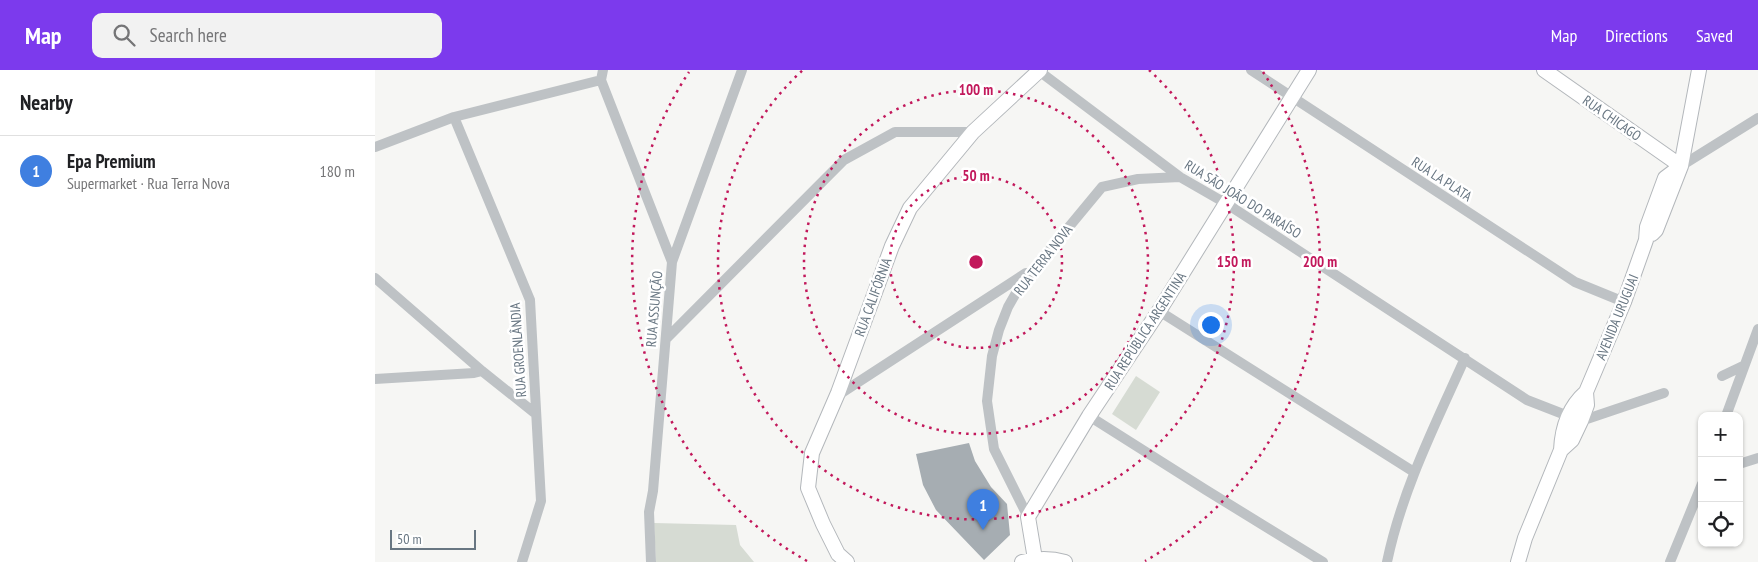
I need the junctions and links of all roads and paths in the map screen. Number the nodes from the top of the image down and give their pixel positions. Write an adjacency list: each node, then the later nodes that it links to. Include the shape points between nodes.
1 (742, 70): 16 (street, RUA ASSUNÇÃO)
2 (1040, 70): 11 (street, RUA CALIFÓRNIA); 14 (street, RUA SÃO JOÃO DO PARAÍSO)
3 (1251, 70): 8 (street, RUA LA PLATA)
4 (1309, 70): 8 (street, RUA REPÚBLICA ARGENTINA)
5 (1544, 70): 13 (street, RUA CHICAGO)
6 (1699, 70): 13 (street)
7 (602, 75): 9 (street); 16 (street)
8 (1292, 97): 15 (street, RUA REPÚBLICA ARGENTINA); 19 (street, RUA LA PLATA, via 1575,282)
9 (454, 118): 12 (street); 31 (street, RUA GROENLÂNDIA, via 530,300)
10 (1758, 118): 13 (street)
11 (973, 132): 22 (street, via 895,132 844,160); 28 (street, RUA CALIFÓRNIA, via 910,208 892,246)
12 (375, 148)
13 (1681, 166): 19 (street, AVENIDA URUGUAI, via 1665,178)
14 (1180, 177): 15 (street, RUA SÃO JOÃO DO PARAÍSO); 17 (street, RUA TERRA NOVA, via 1138,179 1102,187)
15 (1227, 204): 20 (street, RUA REPÚBLICA ARGENTINA); 23 (street, RUA SÃO JOÃO DO PARAÍSO)
16 (672, 262): 22 (street, RUA ASSUNÇÃO)
17 (1036, 267): 28 (street); 38 (street, RUA TERRA NOVA, via 1020,286 999,330 992,356 987,401 994,449)
18 (375, 278): 25 (street)
19 (1624, 302): 33 (street, AVENIDA URUGUAI, via 1586,392 1576,401)
20 (1159, 311): 32 (street, RUA REPÚBLICA ARGENTINA); 36 (street)
21 (1758, 329): 24 (street)
22 (666, 339): 41 (street, RUA ASSUNÇÃO, via 649,512)
23 (1465, 358): 33 (street, RUA SÃO JOÃO DO PARAÍSO, via 1527,400); 36 (street)
24 (1743, 366): 26 (street); 30 (street)
25 (482, 372): 27 (street); 31 (street)
26 (1721, 376)
27 (375, 379)
28 (838, 393): 42 (street, RUA CALIFÓRNIA, via 812,453 807,488 839,554)
29 (1664, 393): 33 (street)
30 (1727, 412)
31 (536, 414): 40 (street, RUA GROENLÂNDIA, via 541,501)
32 (1089, 416): 38 (street, RUA REPÚBLICA ARGENTINA); 44 (street)
33 (1574, 419): 46 (street, AVENIDA URUGUAI, via 1561,435 1561,450 1525,538)
34 (1758, 458): 35 (street)
35 (1743, 463)
36 (1414, 472): 45 (street, via 1393,532)
37 (1698, 494): 47 (street)
38 (1028, 517): 39 (street, RUA TERRA NOVA)
39 (1028, 560): 43 (street, via 1056,559)
40 (522, 562)
41 (651, 562)
42 (847, 562)
43 (1065, 562)
44 (1323, 562)
45 (1387, 562)
46 (1519, 562)
47 (1670, 562)

